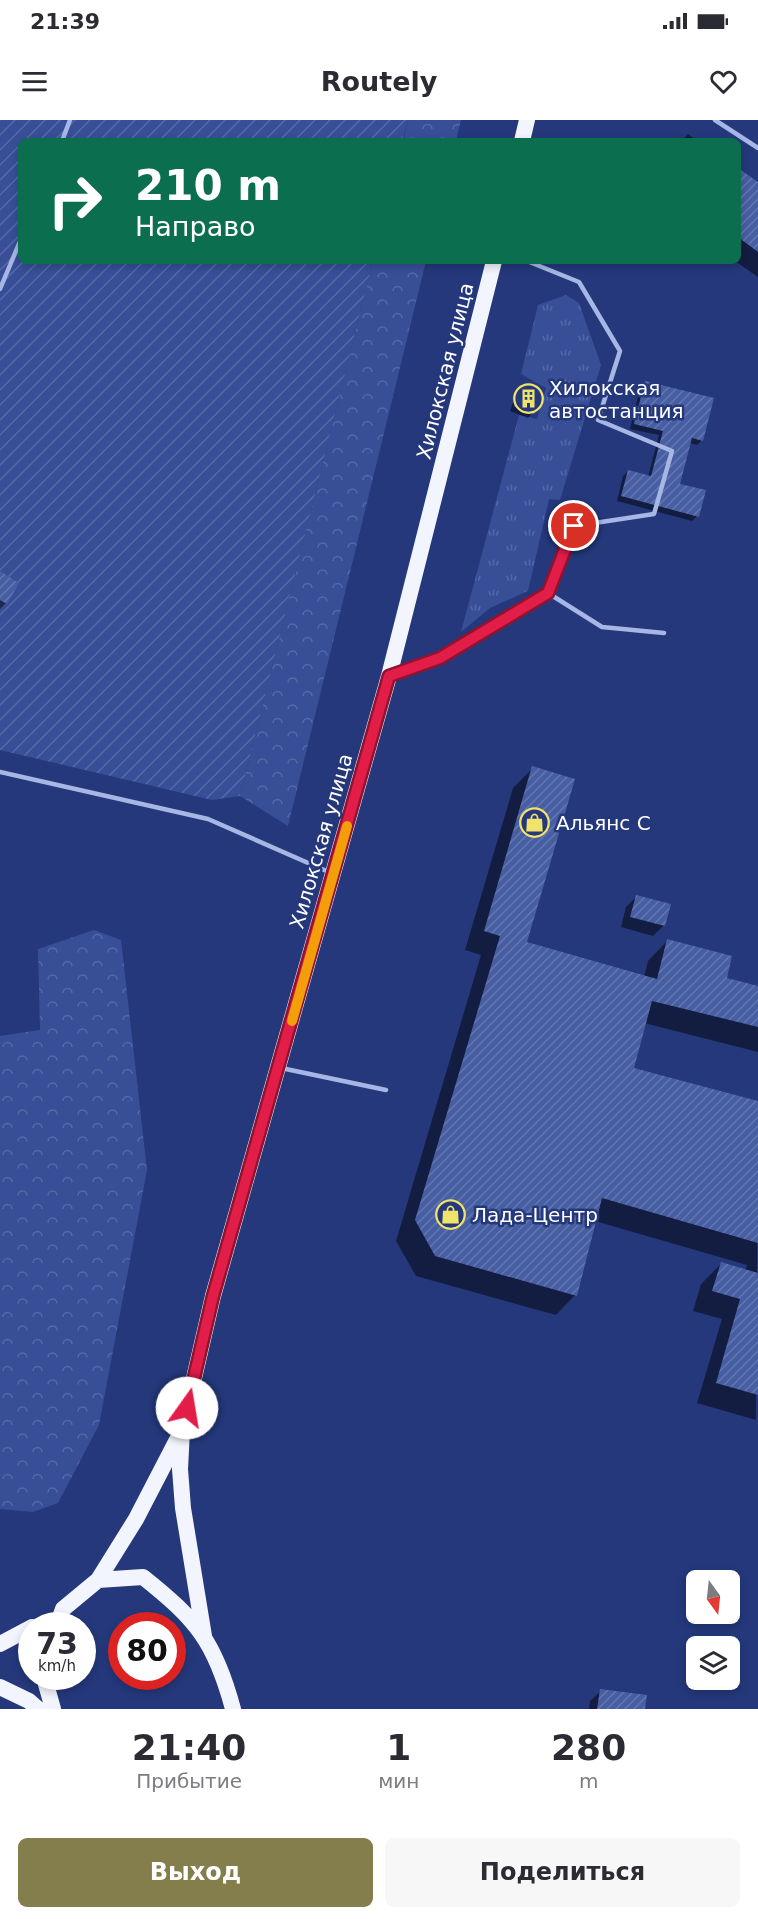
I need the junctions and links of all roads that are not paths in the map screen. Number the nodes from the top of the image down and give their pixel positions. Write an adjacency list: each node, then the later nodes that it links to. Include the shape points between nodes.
1 (70, 120): 4 (lane)
2 (527, 120): 5 (highway)
3 (715, 120): 6 (lane)
4 (63, 138)
5 (523, 138)
6 (758, 148)
7 (18, 246): 10 (lane)
8 (494, 264): 13 (highway, Хилокская улица)
9 (534, 264): 11 (lane, via 579,282 620,351 598,420 672,451 654,514 574,526)
10 (0, 289)
11 (548, 593): 12 (lane, via 602,627); 13 (lane, via 440,658)
12 (664, 633)
13 (389, 676): 15 (highway, Хилокская улица)
14 (0, 772): 15 (lane, via 208,819)
15 (333, 874): 16 (highway, Хилокская улица)
16 (278, 1067): 17 (lane); 18 (highway, Хилокская улица, via 213,1296)
17 (386, 1090)
18 (182, 1430): 19 (highway, via 136,1520); 24 (highway, via 183,1508)
19 (98, 1581): 20 (highway); 24 (highway, via 143,1577 187,1613)
20 (63, 1608): 21 (highway); 22 (highway)
21 (56, 1612)
22 (62, 1612)
23 (18, 1634): 25 (highway)
24 (204, 1636): 30 (highway, via 224,1674)
25 (0, 1644)
26 (0, 1687): 28 (highway)
27 (48, 1690): 29 (highway)
28 (38, 1709)
29 (53, 1709)
30 (233, 1709)

